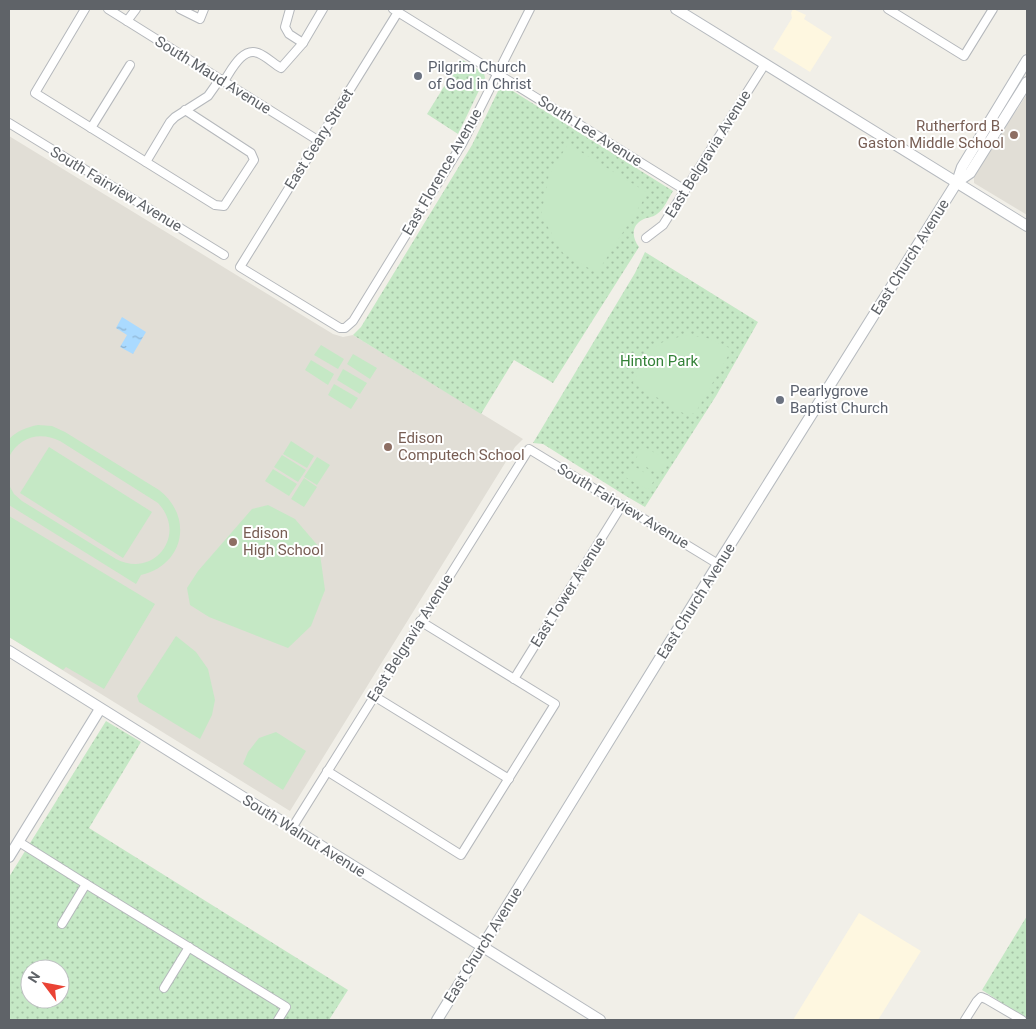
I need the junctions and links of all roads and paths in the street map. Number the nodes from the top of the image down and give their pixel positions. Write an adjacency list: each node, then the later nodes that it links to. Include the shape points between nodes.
1 (85, 9): 23 (street, via 34,93)
2 (108, 9): 13 (street, South Maud Avenue)
3 (136, 9): 13 (street)
4 (180, 9): 5 (street, via 200,18)
5 (204, 9)
6 (290, 9): 14 (street, via 285,27 289,34)
7 (323, 9): 14 (street)
8 (530, 9): 18 (street, East Florence Avenue)
9 (676, 9): 16 (street)
10 (888, 9): 11 (street, via 964,56)
11 (993, 9)
12 (396, 10): 18 (street, South Lee Avenue); 24 (street, East Geary Street)
13 (127, 21): 19 (street, South Maud Avenue)
14 (303, 43): 19 (street, via 281,68 257,53 248,53)
15 (1027, 60): 26 (street, East Church Avenue, via 962,167)
16 (765, 64): 26 (street); 27 (street, East Belgravia Avenue)
17 (130, 65): 23 (street)
18 (497, 73): 27 (street, South Lee Avenue); 31 (street, East Florence Avenue, via 462,144 353,321 345,328 334,326)
19 (222, 80): 21 (street, via 208,96); 24 (street, South Maud Avenue)
20 (1027, 82): 26 (street, East Church Avenue, via 970,173)
21 (185, 110): 25 (street, via 170,122); 25 (street, via 251,153 254,160 224,206 215,205)
22 (9, 124): 30 (street, South Fairview Avenue)
23 (91, 128): 25 (street)
24 (319, 141): 31 (street, East Geary Street)
25 (146, 162)
26 (957, 182): 28 (street); 34 (street, East Church Avenue)
27 (686, 190): 29 (street, East Belgravia Avenue, via 664,225)
28 (1027, 226)
29 (646, 238)
30 (224, 255)
31 (240, 267)
32 (529, 449): 33 (street, South Fairview Avenue); 35 (street, East Belgravia Avenue)
33 (622, 506): 34 (street, South Fairview Avenue); 37 (street, East Tower Avenue)
34 (718, 564): 47 (street, East Church Avenue)
35 (420, 621): 37 (street); 38 (street, East Belgravia Avenue)
36 (9, 651): 39 (street, South Walnut Avenue)
37 (514, 679): 41 (street, via 555,704)
38 (374, 696): 40 (street, East Belgravia Avenue); 41 (street)
39 (100, 709): 42 (street, South Walnut Avenue); 43 (street)
40 (327, 772): 41 (street, via 461,855); 42 (street, East Belgravia Avenue)
41 (509, 779)
42 (292, 828): 47 (street, South Walnut Avenue)
43 (19, 842): 44 (street); 45 (street)
44 (9, 857)
45 (86, 884): 46 (street); 48 (street)
46 (62, 924)
47 (481, 947): 51 (street, East Church Avenue); 52 (street, South Walnut Avenue)
48 (189, 948): 49 (street); 50 (street, via 286,1007)
49 (164, 988)
50 (278, 1020)
51 (437, 1020)
52 (600, 1020)
53 (965, 1020): 54 (street, via 981,997)
54 (1022, 1020)

